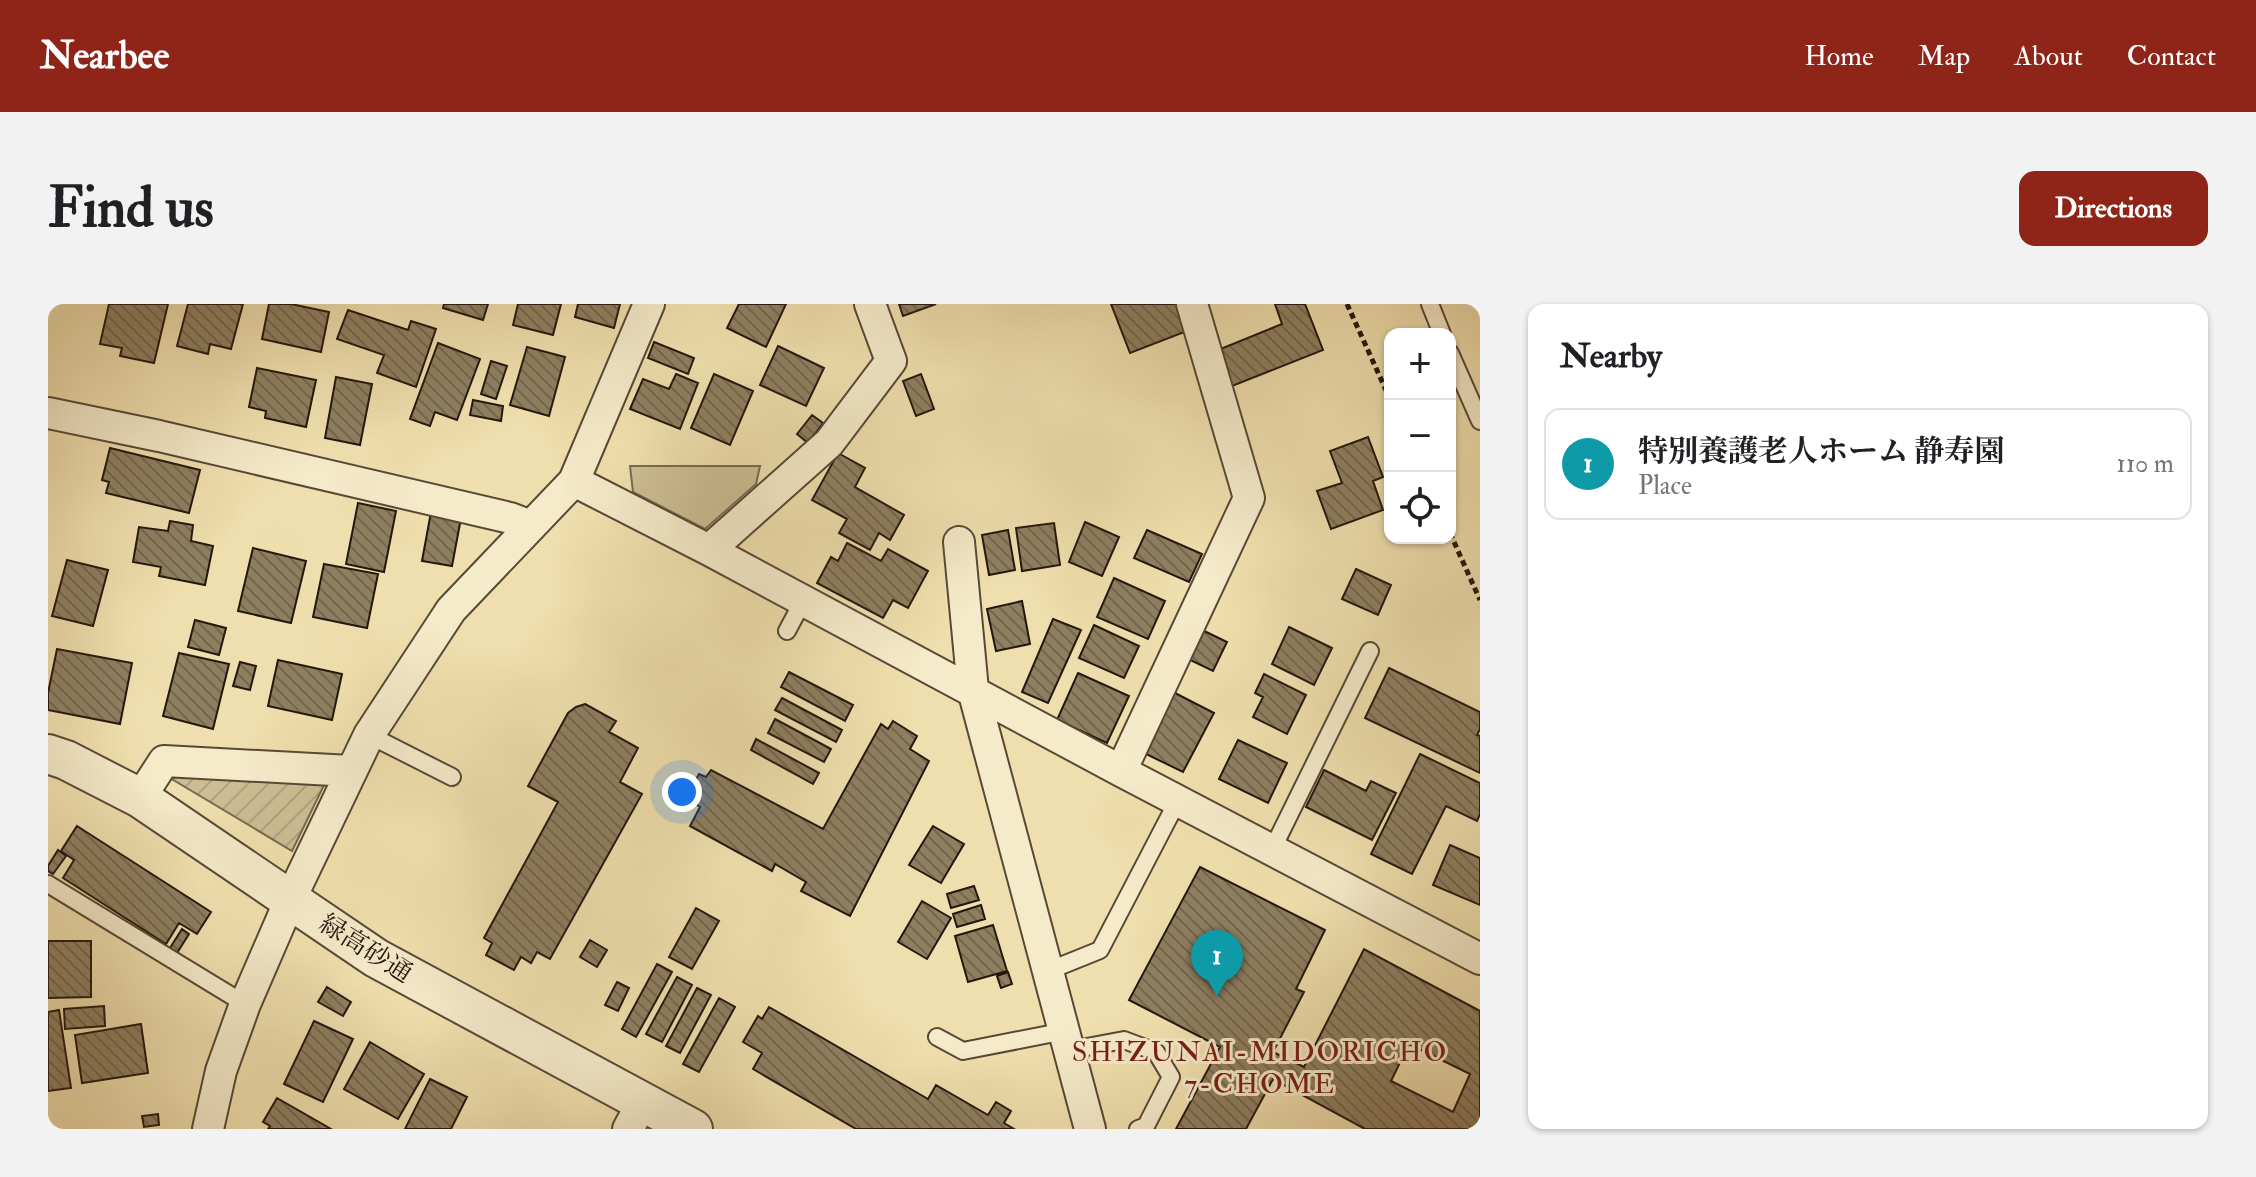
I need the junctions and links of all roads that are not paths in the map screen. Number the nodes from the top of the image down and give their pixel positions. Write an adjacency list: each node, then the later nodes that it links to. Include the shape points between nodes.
1 (649, 304): 9 (street)
2 (870, 304): 12 (street, via 891,361 829,443)
3 (1192, 304): 20 (street, via 1249,498)
4 (1430, 304): 5 (lane)
5 (1440, 328)
6 (1456, 367): 8 (lane)
7 (48, 413): 10 (street)
8 (1480, 421)
9 (574, 481): 10 (street); 12 (street)
10 (531, 526): 17 (street, via 451,610)
11 (959, 542): 16 (street)
12 (709, 550): 13 (street)
13 (803, 601): 14 (lane); 16 (street)
14 (787, 631)
15 (1370, 651): 24 (lane)
16 (973, 690): 20 (street); 28 (street)
17 (369, 735): 19 (street); 21 (lane)
18 (57, 761): 22 (street, 緑高砂通)
19 (351, 771): 22 (street, via 164,761); 26 (street)
20 (1121, 771): 23 (street)
21 (452, 777)
22 (140, 798): 26 (street, 緑高砂通)
23 (1178, 800): 24 (street); 28 (lane, via 1100,950)
24 (1272, 850): 27 (street)
25 (48, 884): 29 (lane)
26 (290, 900): 29 (street); 32 (street, 緑高砂通)
27 (1480, 959)
28 (1048, 971): 31 (street)
29 (245, 1004): 33 (street)
30 (937, 1037): 31 (lane, via 963,1051)
31 (1068, 1041): 35 (street); 36 (lane, via 1124,1040 1156,1052 1171,1077 1146,1126)
32 (635, 1116): 34 (street, 緑高砂通)
33 (208, 1129)
34 (693, 1129)
35 (1090, 1129)
36 (1138, 1129)

